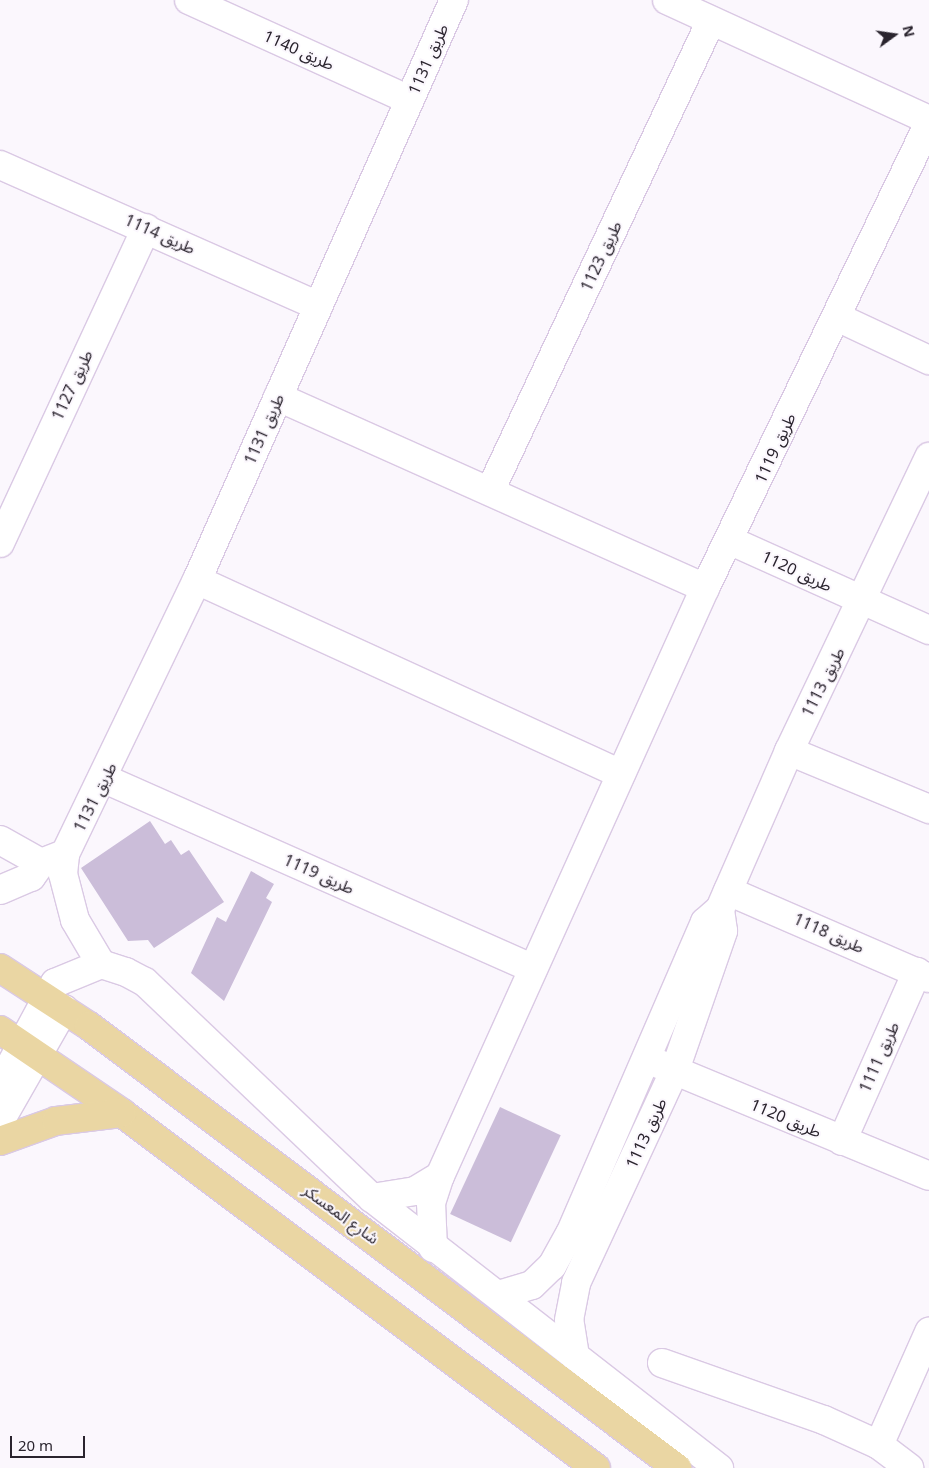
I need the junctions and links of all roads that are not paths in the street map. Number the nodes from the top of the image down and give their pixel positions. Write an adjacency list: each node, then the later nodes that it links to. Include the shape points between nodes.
1 (189, 0): 5 (street, طريق 1140)
2 (454, 0): 5 (street, طريق 1131)
3 (667, 0): 4 (street)
4 (711, 21): 6 (street); 14 (street, طريق 1123)
5 (409, 100): 9 (street, طريق 1131)
6 (929, 121): 10 (street, طريق 1119)
7 (0, 165): 8 (street, طريق 1114)
8 (146, 228): 9 (street, طريق 1114); 16 (street, طريق 1127)
9 (318, 306): 12 (street, طريق 1131)
10 (837, 318): 11 (street); 15 (street, طريق 1119)
11 (929, 360)
12 (278, 397): 14 (street); 17 (street, طريق 1131)
13 (929, 457): 19 (street, طريق 1113)
14 (490, 491): 18 (street)
15 (731, 541): 18 (street, طريق 1119); 19 (street, طريق 1120)
16 (0, 543)
17 (197, 580): 22 (street); 23 (street, طريق 1131)
18 (705, 588): 22 (street, طريق 1119)
19 (864, 602): 20 (street); 21 (street, طريق 1113)
20 (929, 630)
21 (789, 751): 24 (street); 28 (street, طريق 1113)
22 (621, 774): 31 (street, طريق 1119)
23 (105, 779): 26 (street, طريق 1131); 31 (street, طريق 1119)
24 (929, 809)
25 (0, 840): 26 (street)
26 (53, 859): 27 (street, via 31,877); 29 (street, via 63,874 75,920)
27 (0, 890)
28 (724, 900): 32 (street, طريق 1118); 35 (street, طريق 1113, via 705,922); 36 (street, طريق 1113, via 723,931)
29 (102, 964): 33 (street, via 56,983); 44 (street, via 145,982)
30 (0, 968): 33 (main road, شارع المعسكر)
31 (533, 969): 42 (street, طريق 1119)
32 (923, 975): 41 (street, طريق 1111)
33 (55, 1003): 34 (street); 52 (main road, شارع المعسكر)
34 (20, 1044): 37 (street); 38 (main road); 39 (street)
35 (644, 1058): 36 (street, طريق 1120); 46 (street, طريق 1113, via 570,1234 552,1266 532,1286)
36 (675, 1070): 41 (street, طريق 1120); 48 (street, طريق 1113, via 576,1283 569,1320)
37 (0, 1085)
38 (122, 1113): 40 (main road, via 63,1119); 51 (main road)
39 (0, 1121)
40 (0, 1141)
41 (842, 1141): 43 (street, طريق 1120)
42 (440, 1176): 44 (street, via 415,1191); 45 (street, طريق 1119, via 431,1203)
43 (929, 1176)
44 (372, 1198): 45 (street)
45 (433, 1248): 46 (street)
46 (499, 1294): 48 (street)
47 (929, 1332): 50 (street)
48 (575, 1356): 53 (street)
49 (662, 1363): 50 (street, via 770,1399)
50 (879, 1445): 54 (street)
51 (596, 1468)
52 (677, 1468)
53 (719, 1468)
54 (909, 1468)

